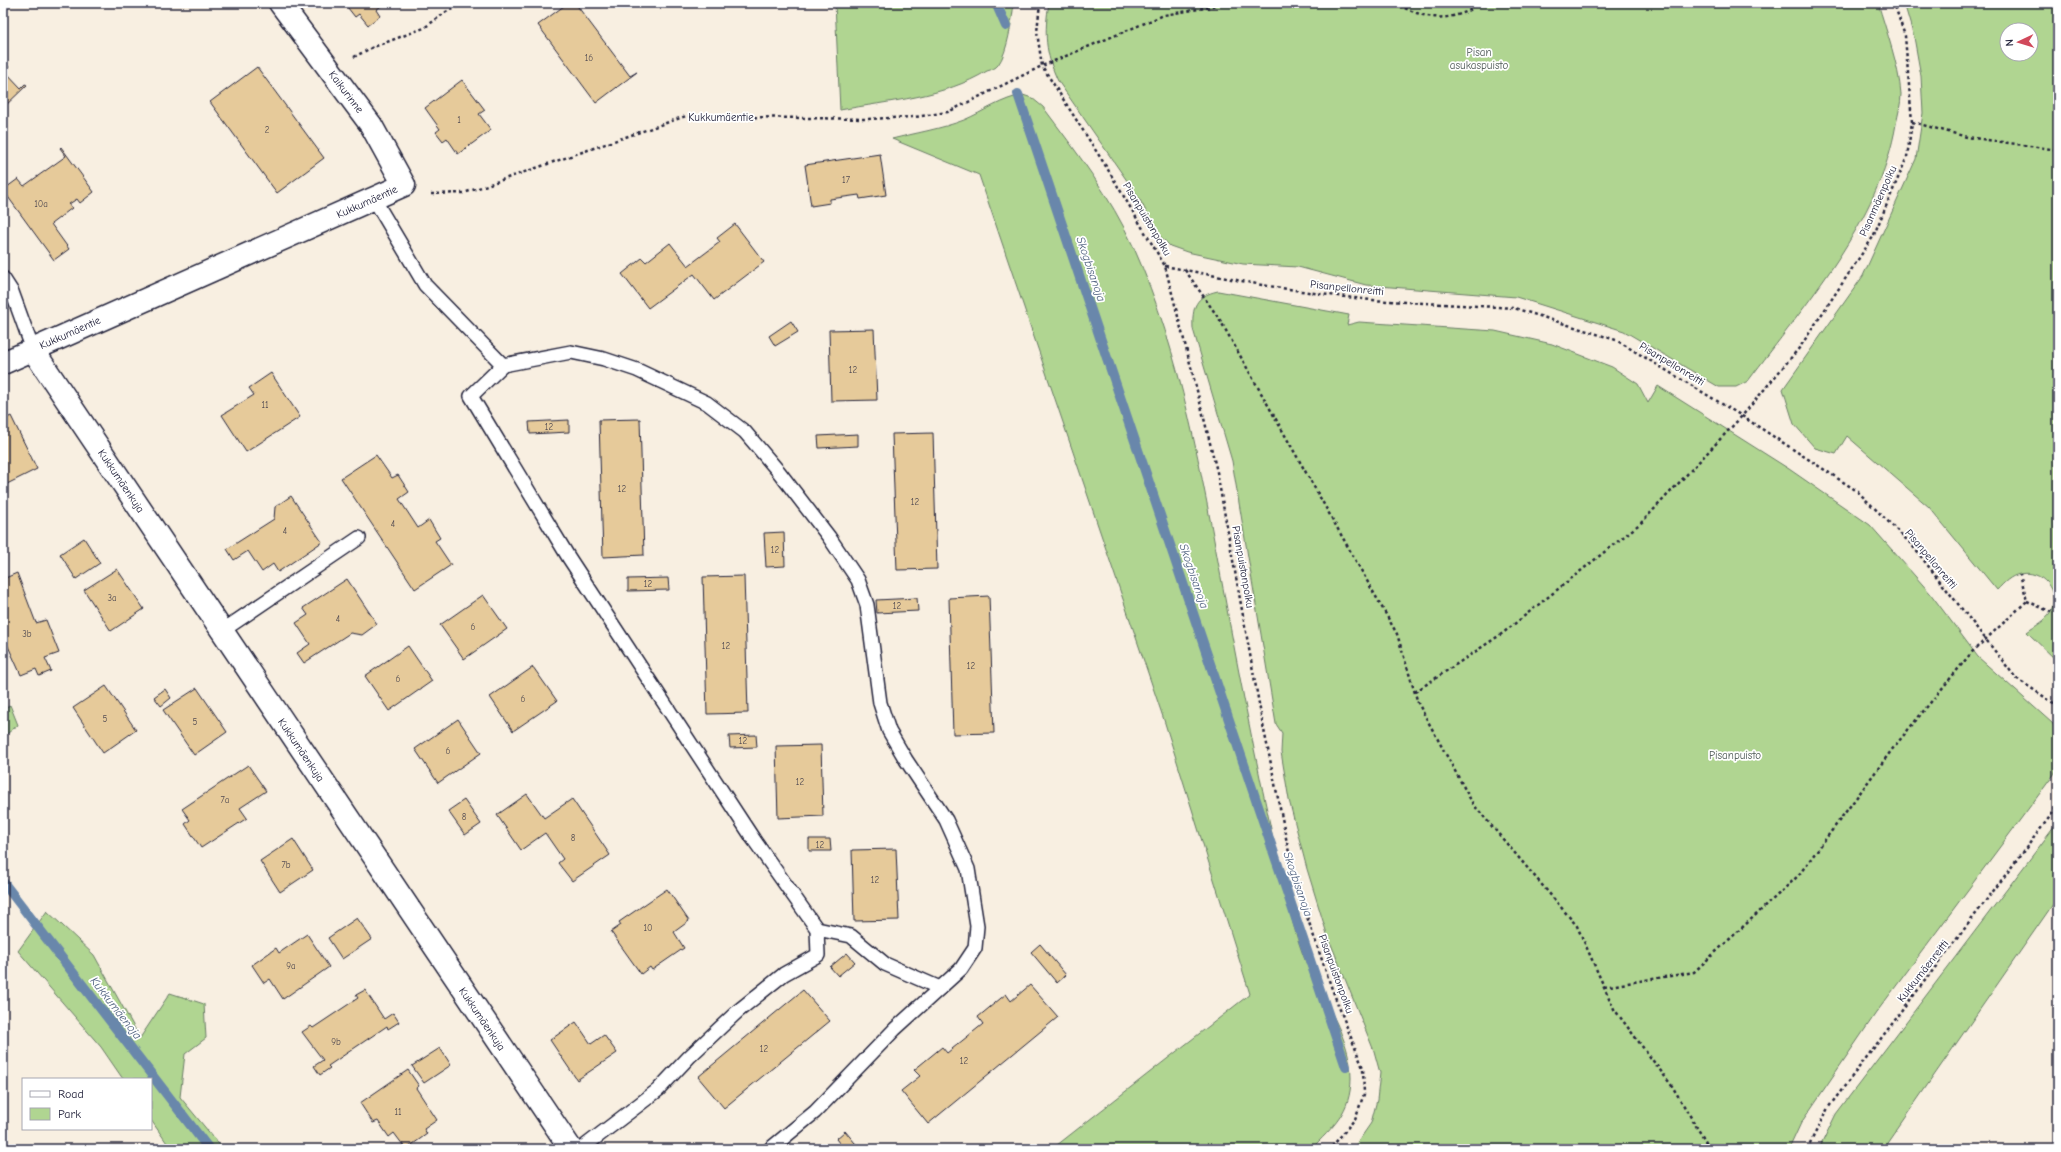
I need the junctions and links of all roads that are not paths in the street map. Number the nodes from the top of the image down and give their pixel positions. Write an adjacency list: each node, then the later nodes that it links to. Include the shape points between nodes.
1 (280, 3): 2 (street, Kaikurinne, via 371,126)
2 (404, 185): 3 (street, Kukkumäentie)
3 (374, 199): 5 (street, Kukkumäentie); 7 (lane, via 425,285)
4 (3, 278): 5 (lane, via 12,292)
5 (34, 350): 6 (street, Kukkumäentie); 9 (street, Kukkumäenkuja)
6 (3, 363)
7 (503, 365): 10 (lane, via 471,396 569,558 754,840); 11 (lane, via 571,352 637,370 707,403 745,432 829,537 858,580 867,605 880,703 890,731 946,820 968,869 977,926 975,948 961,969)
8 (359, 538): 9 (lane)
9 (222, 631): 12 (street, Kukkumäenkuja)
10 (817, 929): 11 (lane, via 850,936 885,964); 13 (lane, via 818,954 784,974 738,1010 658,1090)
11 (940, 988): 14 (lane, via 895,1029 816,1112)
12 (571, 1149)
13 (581, 1149)
14 (770, 1149)

